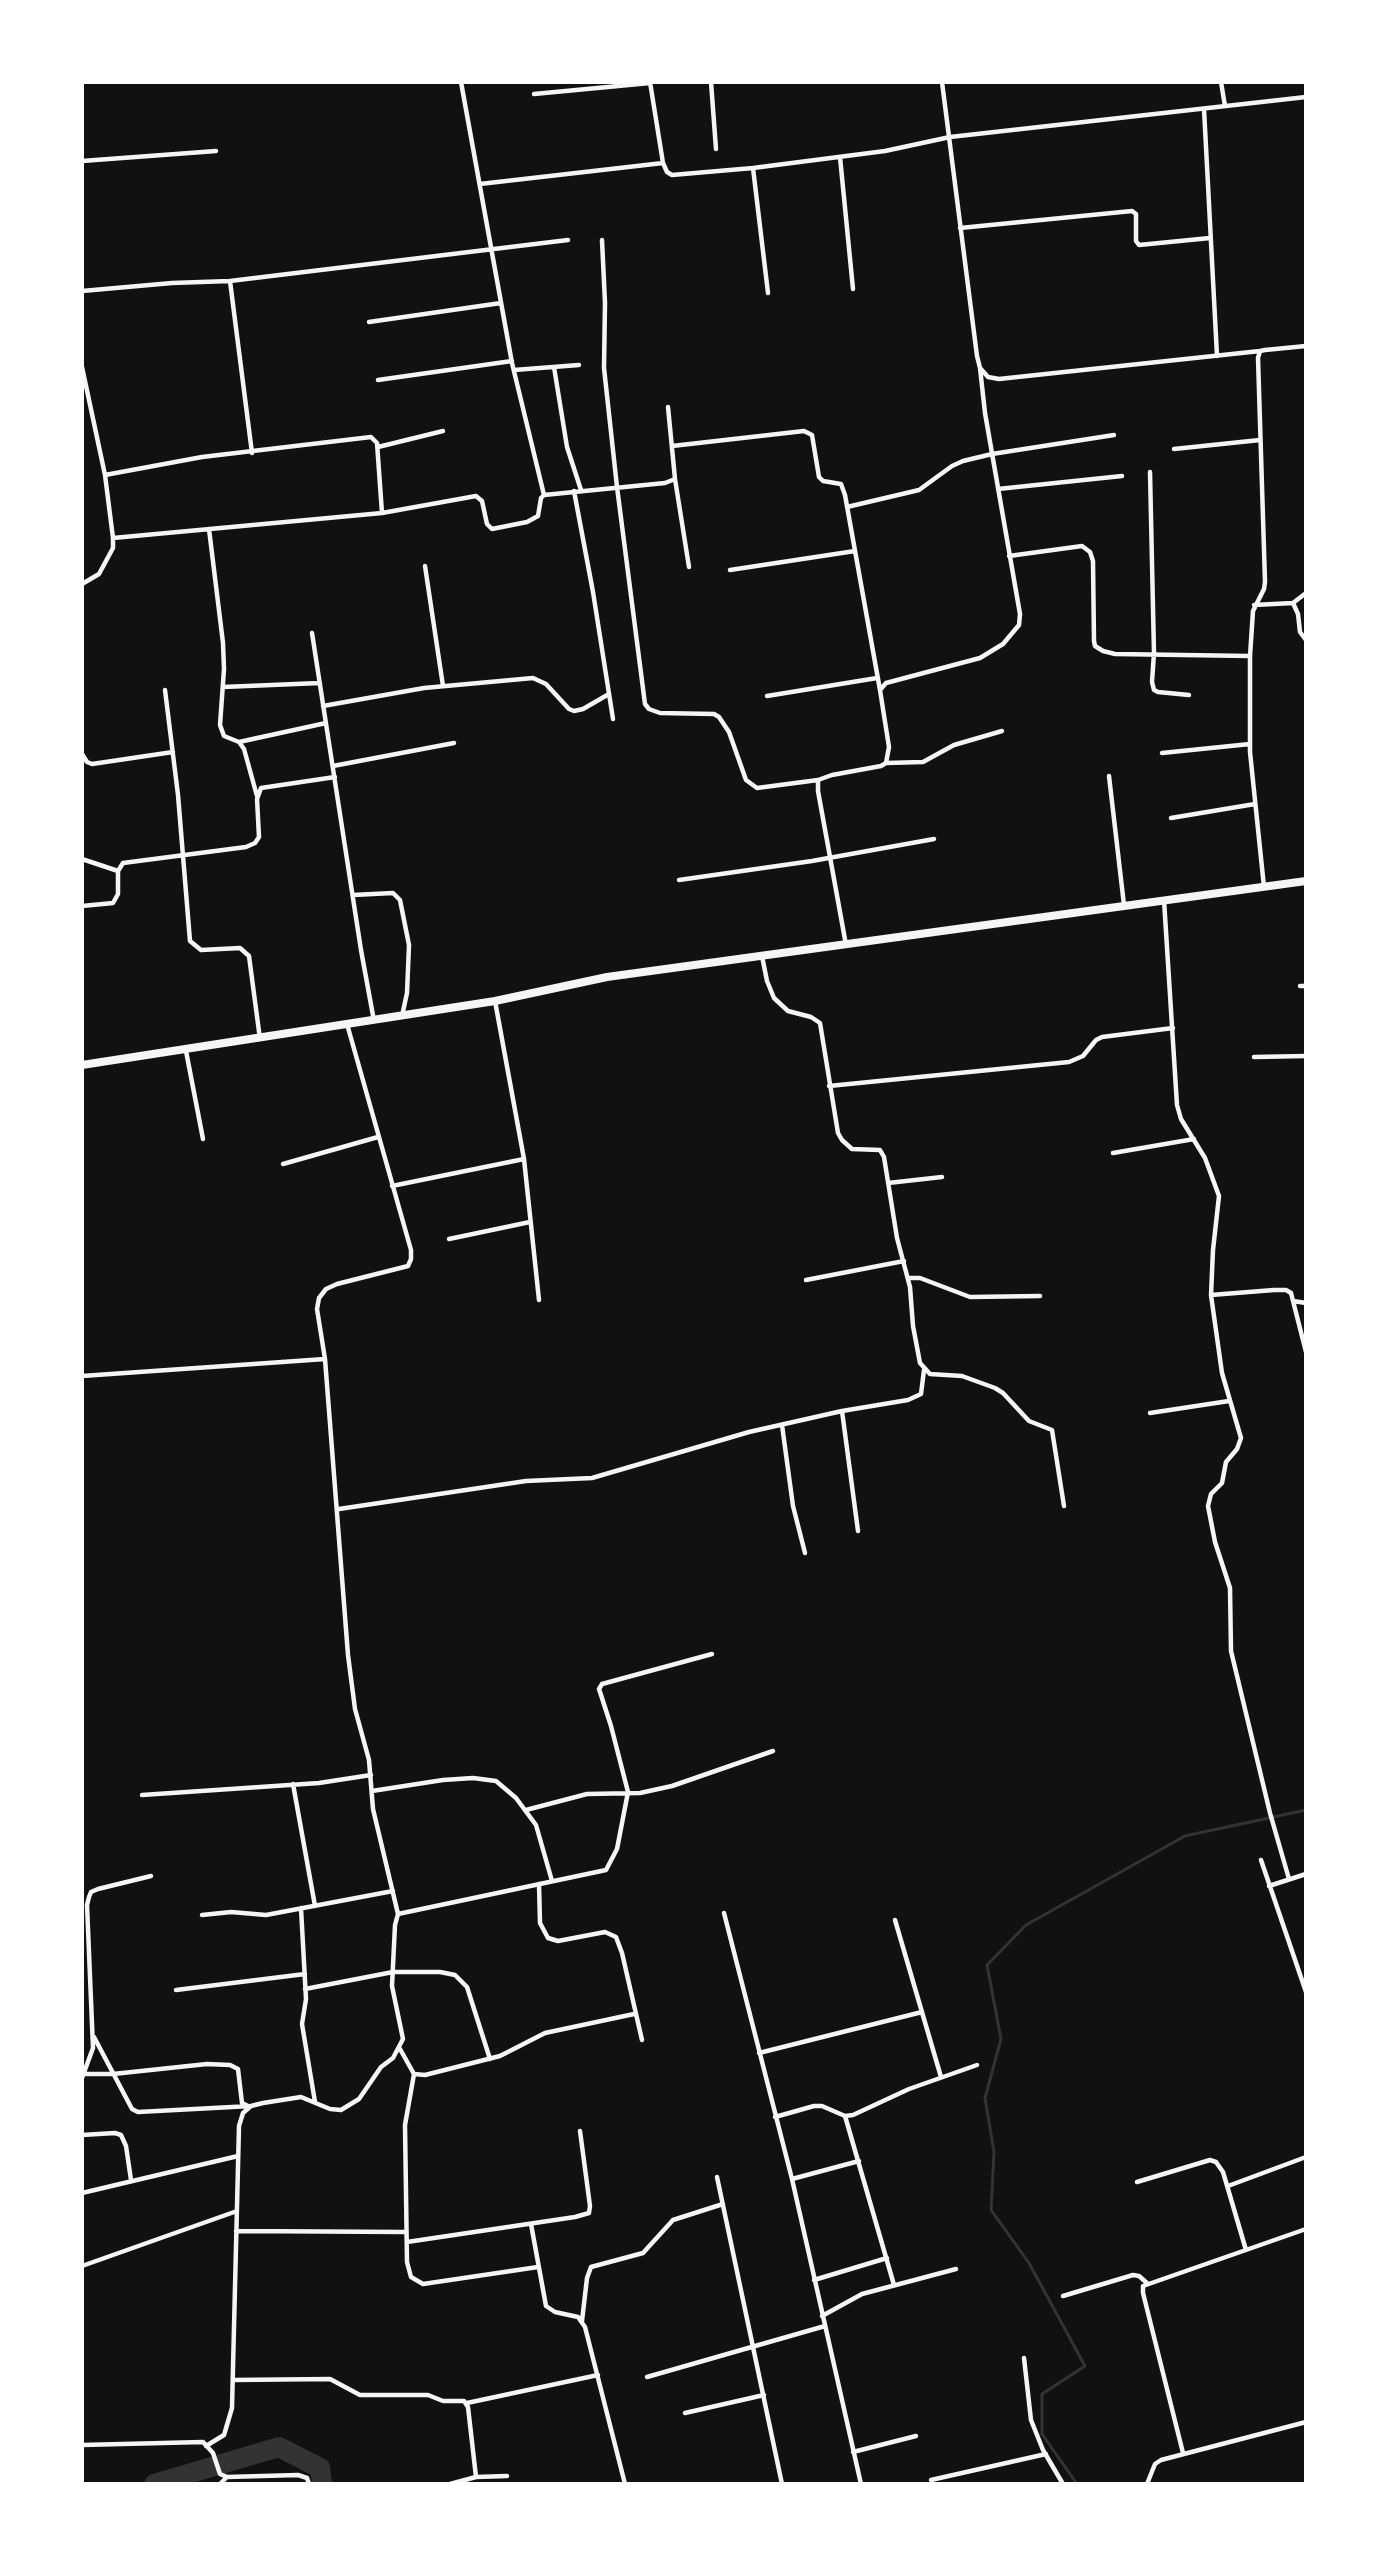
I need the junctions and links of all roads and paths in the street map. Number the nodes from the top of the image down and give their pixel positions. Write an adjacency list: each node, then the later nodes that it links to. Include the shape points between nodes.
1 (461, 82): 17 (street)
2 (711, 82): 11 (street)
3 (942, 82): 10 (street)
4 (1221, 82): 8 (street)
5 (650, 83): 6 (street); 15 (street)
6 (534, 94)
7 (1305, 97): 8 (street)
8 (1225, 106): 9 (street)
9 (1204, 109): 10 (street); 19 (street)
10 (950, 137): 13 (street); 18 (street)
11 (716, 149)
12 (216, 151): 14 (street)
13 (840, 157): 16 (street); 24 (street)
14 (82, 161)
15 (663, 163): 16 (street, via 672,175); 17 (street)
16 (753, 168): 26 (street)
17 (480, 184): 22 (street)
18 (960, 228): 19 (street, via 1132,211 1136,214 1139,245); 36 (street)
19 (1210, 238): 31 (street)
20 (568, 240): 22 (street)
21 (602, 240): 52 (street, via 604,368)
22 (491, 250): 23 (street); 27 (street)
23 (230, 281): 25 (street); 46 (street)
24 (852, 289)
25 (82, 291)
26 (768, 293)
27 (501, 303): 28 (street); 32 (street)
28 (369, 322)
29 (1305, 346): 30 (street)
30 (1260, 351): 31 (street); 42 (street)
31 (1217, 356): 36 (street, via 999,379 988,377)
32 (512, 361): 37 (street); 38 (street)
33 (579, 365): 35 (street)
34 (82, 367): 49 (street)
35 (554, 367): 37 (street); 54 (street, via 567,447)
36 (980, 368): 47 (street)
37 (514, 370): 56 (street)
38 (378, 380)
39 (668, 407): 43 (street)
40 (443, 431): 44 (street)
41 (1114, 435): 47 (street)
42 (1260, 440): 45 (street); 69 (street, via 1265,582)
43 (672, 446): 51 (street); 57 (street, via 808,432 814,441 819,477 841,484)
44 (378, 447): 46 (street, via 371,437); 58 (street)
45 (1174, 449)
46 (252, 453): 49 (street, via 202,457)
47 (992, 454): 53 (street); 57 (street, via 952,466 919,490)
48 (1150, 472): 72 (street)
49 (105, 475): 60 (street)
50 (1122, 476): 53 (street)
51 (675, 479): 52 (street); 64 (street)
52 (617, 487): 54 (street); 97 (street, via 648,709 719,717 729,732 746,780 757,788)
53 (998, 489): 62 (street)
54 (581, 490): 55 (street)
55 (574, 491): 56 (street); 80 (street)
56 (544, 495): 58 (street, via 535,519 492,529 487,524 482,501 476,496)
57 (848, 507): 61 (street)
58 (382, 513): 59 (street)
59 (209, 529): 60 (street); 77 (street, via 221,621)
60 (113, 538): 66 (street, via 113,548 99,574)
61 (855, 551): 65 (street); 74 (street)
62 (1009, 556): 72 (street, via 1086,548 1093,561 1095,646 1108,653); 79 (street, via 1020,614 1019,626 1012,635 980,658 886,683)
63 (424, 566): 76 (street)
64 (689, 567)
65 (730, 570)
66 (82, 584)
67 (1305, 593): 68 (street)
68 (1293, 603): 69 (street); 71 (street)
69 (1254, 604): 73 (street)
70 (312, 633): 75 (street)
71 (1305, 640)
72 (1154, 653): 73 (street); 81 (street, via 1154,690)
73 (1250, 656): 89 (street)
74 (877, 678): 79 (street); 82 (street)
75 (320, 683): 77 (street); 83 (street)
76 (443, 686): 80 (street, via 533,678 546,684 574,711); 83 (street)
77 (223, 687): 87 (street, via 221,732)
78 (165, 690): 90 (street)
79 (880, 690): 93 (street, via 889,747)
80 (609, 694): 84 (street)
81 (1189, 695)
82 (767, 696)
83 (324, 706): 85 (street)
84 (613, 720)
85 (326, 723): 87 (street); 94 (street)
86 (1002, 731): 93 (street, via 954,745 923,762)
87 (239, 742): 98 (street)
88 (454, 743): 94 (street)
89 (1250, 744): 91 (street); 99 (street)
90 (173, 752): 92 (street, via 92,764); 102 (street)
91 (1162, 753)
92 (82, 754)
93 (886, 763): 97 (street)
94 (333, 766): 96 (street)
95 (1109, 776): 111 (street)
96 (335, 777): 98 (street, via 268,785 258,792); 109 (street)
97 (818, 780): 103 (street)
98 (257, 799): 102 (street, via 259,837 255,843)
99 (1255, 804): 100 (street); 108 (street)
100 (1171, 818)
101 (934, 839): 103 (street)
102 (183, 856): 105 (street, via 129,861); 120 (street, via 190,941 201,950 240,948 249,956)
103 (831, 858): 106 (street); 113 (street)
104 (82, 859): 105 (street)
105 (118, 871): 112 (street, via 113,903)
106 (679, 880)
107 (1305, 882): 108 (main road)
108 (1264, 887): 110 (main road)
109 (353, 896): 116 (street, via 393,893 400,900 409,945); 117 (street)
110 (1164, 900): 111 (main road); 119 (street)
111 (1124, 905): 113 (main road)
112 (82, 906)
113 (846, 945): 114 (main road)
114 (762, 956): 115 (main road, via 606,977); 125 (street, via 766,981 774,998 788,1011 820,1023)
115 (495, 1001): 116 (main road); 130 (street)
116 (402, 1017): 117 (main road)
117 (374, 1021): 118 (main road)
118 (347, 1024): 120 (main road); 126 (street)
119 (1173, 1028): 125 (street, via 1102,1038 1070,1062); 128 (street, via 1177,1105)
120 (260, 1039): 121 (main road)
121 (186, 1051): 124 (main road); 127 (street)
122 (1305, 1056): 123 (street)
123 (1254, 1057)
124 (82, 1065)
125 (830, 1086): 133 (street, via 842,1140 852,1149 880,1150)
126 (378, 1137): 131 (street); 134 (street)
127 (203, 1139)
128 (1194, 1139): 129 (street); 140 (street, via 1219,1196)
129 (1113, 1152)
130 (524, 1159): 134 (street); 135 (street)
131 (283, 1164)
132 (942, 1177): 133 (street)
133 (888, 1183): 137 (street)
134 (392, 1186): 146 (street, via 411,1260 401,1270 326,1289 317,1309)
135 (530, 1222): 136 (street); 142 (street)
136 (449, 1239)
137 (904, 1261): 138 (street); 139 (street)
138 (908, 1278): 141 (street, via 920,1278 970,1297); 147 (street)
139 (806, 1281)
140 (1211, 1295): 143 (street, via 1286,1290); 149 (street)
141 (1040, 1296)
142 (539, 1300)
143 (1293, 1301): 144 (street); 145 (street)
144 (1305, 1303)
145 (1305, 1352)
146 (325, 1359): 148 (street); 154 (street)
147 (924, 1370): 150 (street, via 918,1396); 153 (street, via 930,1374 962,1376 995,1388 1029,1421 1052,1430)
148 (82, 1376)
149 (1229, 1401): 151 (street); 168 (street, via 1240,1444 1226,1462 1222,1483 1211,1494 1208,1506 1230,1588 1229,1644 1269,1813)
150 (842, 1411): 152 (street); 155 (street)
151 (1150, 1413)
152 (782, 1425): 154 (street, via 592,1478 526,1481); 156 (street, via 793,1506)
153 (1064, 1506)
154 (339, 1509): 159 (street, via 348,1655)
155 (858, 1531)
156 (806, 1552)
157 (712, 1654): 162 (street, via 602,1684 599,1689)
158 (772, 1752): 162 (street, via 672,1786)
159 (370, 1775): 160 (street); 161 (street)
160 (293, 1784): 163 (street); 173 (street)
161 (372, 1791): 164 (street, via 443,1780 489,1779 501,1784); 172 (street)
162 (628, 1792): 164 (street, via 587,1794); 169 (street, via 617,1849 606,1870)
163 (142, 1795)
164 (526, 1810): 169 (street, via 540,1833)
165 (1261, 1860): 171 (street)
166 (1305, 1874): 168 (street)
167 (151, 1876): 186 (street, via 98,1889 89,1898)
168 (1290, 1879): 171 (street)
169 (552, 1881): 170 (street)
170 (539, 1884): 176 (street); 185 (street, via 540,1923 548,1938 558,1941 605,1932 616,1937)
171 (1269, 1886): 183 (street)
172 (393, 1891): 173 (street); 176 (street)
173 (315, 1906): 174 (street)
174 (301, 1908): 177 (street, via 266,1915 231,1912); 180 (street)
175 (724, 1913): 189 (street)
176 (398, 1914): 179 (street)
177 (202, 1916)
178 (896, 1920): 184 (street)
179 (393, 1971): 181 (street); 188 (street, via 392,1986 403,2039); 190 (street, via 440,1972 462,1980 471,1995)
180 (304, 1974): 181 (street); 182 (street)
181 (305, 1989): 196 (street, via 302,2024)
182 (176, 1990)
183 (1305, 1992)
184 (922, 2012): 189 (street); 195 (street)
185 (634, 2014): 187 (street); 190 (street, via 545,2033)
186 (93, 2036): 192 (street); 194 (street, via 93,2049)
187 (642, 2040)
188 (400, 2049): 193 (street); 196 (street, via 351,2105 341,2110)
189 (759, 2053): 199 (street)
190 (490, 2060): 193 (street, via 425,2076)
191 (977, 2065): 195 (street)
192 (113, 2074): 194 (street); 197 (street, via 132,2109 138,2112); 197 (street, via 230,2065 238,2069 242,2103)
193 (414, 2074): 216 (street, via 405,2125)
194 (83, 2076)
195 (941, 2077): 198 (street)
196 (315, 2102): 197 (street, via 288,2097)
197 (251, 2106): 202 (street, via 243,2113 239,2126)
198 (845, 2116): 199 (street, via 822,2106); 204 (street)
199 (775, 2117): 206 (street)
200 (580, 2131): 213 (street, via 588,2213)
201 (82, 2135): 207 (street, via 122,2135)
202 (238, 2156): 207 (street); 212 (street)
203 (1305, 2157): 209 (street)
204 (860, 2161): 206 (street); 219 (street)
205 (717, 2177): 211 (street)
206 (792, 2179): 223 (street)
207 (131, 2180): 210 (street)
208 (1137, 2182): 209 (street, via 1210,2160 1221,2165)
209 (1228, 2186): 218 (street)
210 (82, 2193)
211 (723, 2204): 228 (street, via 673,2220 643,2253 591,2267); 230 (street)
212 (237, 2211): 215 (street); 220 (street)
213 (531, 2224): 217 (street); 221 (street)
214 (1305, 2229): 218 (street)
215 (236, 2231): 216 (street); 234 (street)
216 (406, 2232): 217 (street)
217 (407, 2242): 221 (street, via 411,2277 423,2284)
218 (1246, 2250): 224 (street)
219 (887, 2258): 223 (street); 225 (street)
220 (82, 2266)
221 (538, 2267): 228 (street, via 549,2310)
222 (956, 2268): 225 (street)
223 (814, 2280): 227 (street)
224 (1147, 2283): 226 (street, via 1133,2275); 243 (street, via 1143,2293)
225 (894, 2285): 227 (street, via 862,2294)
226 (1063, 2296)
227 (822, 2316): 229 (street)
228 (582, 2321): 232 (street)
229 (825, 2326): 230 (street); 242 (street)
230 (754, 2347): 233 (street); 235 (street)
231 (1024, 2358): 244 (street, via 1031,2420)
232 (598, 2375): 236 (street); 253 (street)
233 (647, 2378)
234 (233, 2380): 236 (street, via 330,2379 360,2396 428,2395); 241 (street, via 232,2408 224,2434)
235 (764, 2395): 237 (street); 254 (street)
236 (467, 2403): 247 (street)
237 (685, 2413)
238 (1305, 2422): 243 (street)
239 (916, 2436): 242 (street)
240 (82, 2445): 241 (street, via 203,2442)
241 (206, 2446): 246 (street, via 213,2452 220,2474)
242 (853, 2452): 255 (street)
243 (1183, 2453): 249 (street, via 1155,2464)
244 (1046, 2454): 248 (street); 256 (street)
245 (507, 2476): 247 (street)
246 (227, 2477): 250 (street); 251 (street, via 298,2475)
247 (476, 2477): 252 (street)
248 (931, 2480)
249 (1149, 2482)
250 (220, 2484)
251 (309, 2484)
252 (450, 2484)
253 (625, 2484)
254 (782, 2484)
255 (861, 2484)
256 (1063, 2484)

